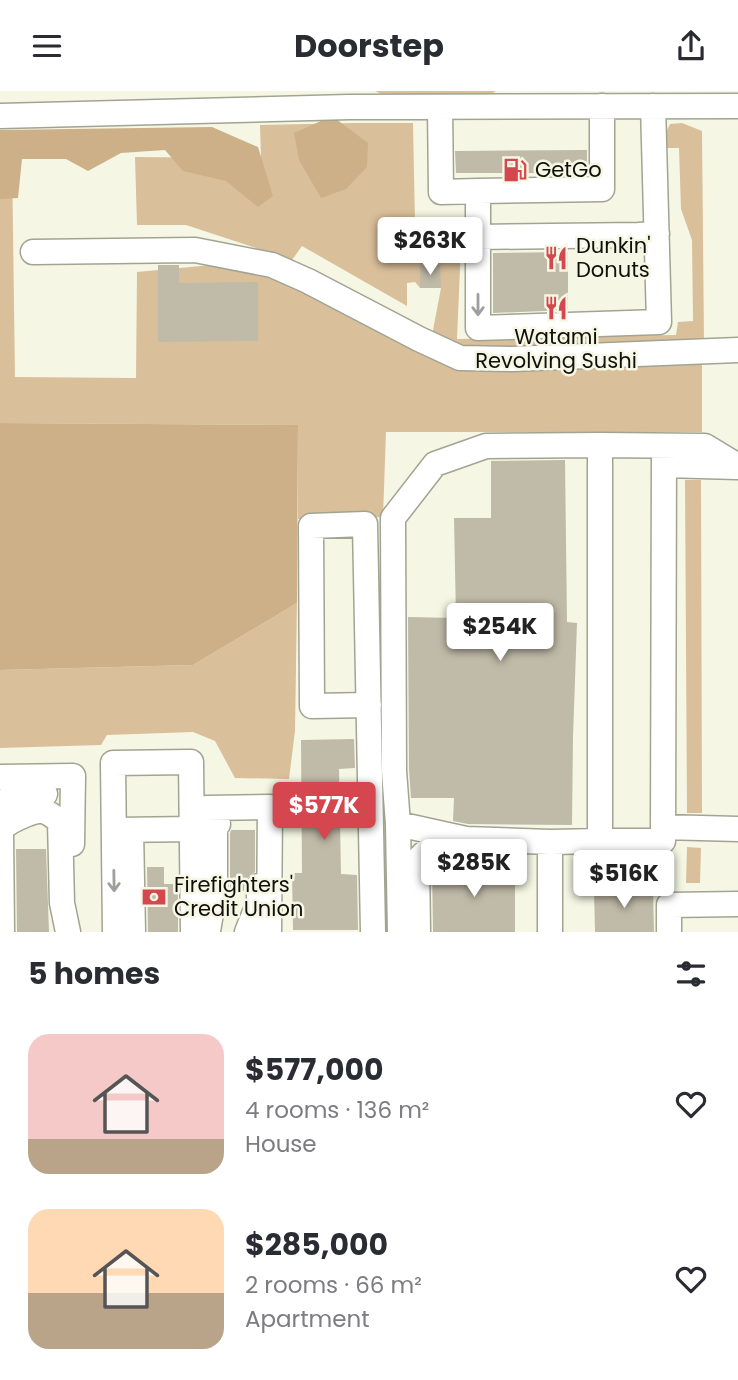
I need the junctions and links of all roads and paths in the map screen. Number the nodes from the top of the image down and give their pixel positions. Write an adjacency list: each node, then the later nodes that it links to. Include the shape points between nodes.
1 (348, 99): 6 (lane); 7 (lane)
2 (515, 99): 3 (lane); 6 (lane)
3 (602, 106): 4 (lane); 8 (lane, via 602,189)
4 (653, 106): 5 (lane); 9 (lane)
5 (738, 106)
6 (440, 107): 8 (lane, via 441,192)
7 (0, 116)
8 (478, 191): 10 (lane)
9 (648, 234): 10 (lane); 10 (lane, one-way to 9, via 478,328 659,322)
10 (478, 242)
11 (33, 253): 12 (lane, via 195,250 272,265 460,358)
12 (738, 350)
13 (600, 445): 14 (lane); 18 (lane, via 486,446 435,464 393,519); 24 (lane)
14 (664, 456): 15 (lane); 19 (lane)
15 (738, 467)
16 (369, 705): 16 (lane, via 365,524 311,526 312,706); 35 (lane)
17 (0, 777): 28 (lane, via 73,776)
18 (398, 824): 25 (lane); 36 (lane)
19 (663, 827): 22 (lane); 24 (lane, via 663,841)
20 (1, 829): 27 (lane); 28 (lane, via 36,810 60,822 62,903)
21 (192, 829): 23 (lane); 23 (lane, via 191,762 113,763); 31 (lane)
22 (738, 829)
23 (122, 830): 29 (lane, one-way to 29); 30 (lane)
24 (600, 841): 25 (lane)
25 (551, 850): 37 (lane, via 453,852 433,848 423,853 417,862); 38 (lane)
26 (738, 904): 39 (lane, via 669,905)
27 (2, 932)
28 (70, 932)
29 (115, 932)
30 (133, 932)
31 (193, 932)
32 (208, 932): 33 (lane, via 215,890 215,824 259,825 259,902); 34 (lane, via 207,808 270,807)
33 (247, 932)
34 (270, 932)
35 (373, 932)
36 (400, 932)
37 (418, 932)
38 (551, 932)
39 (669, 932)

